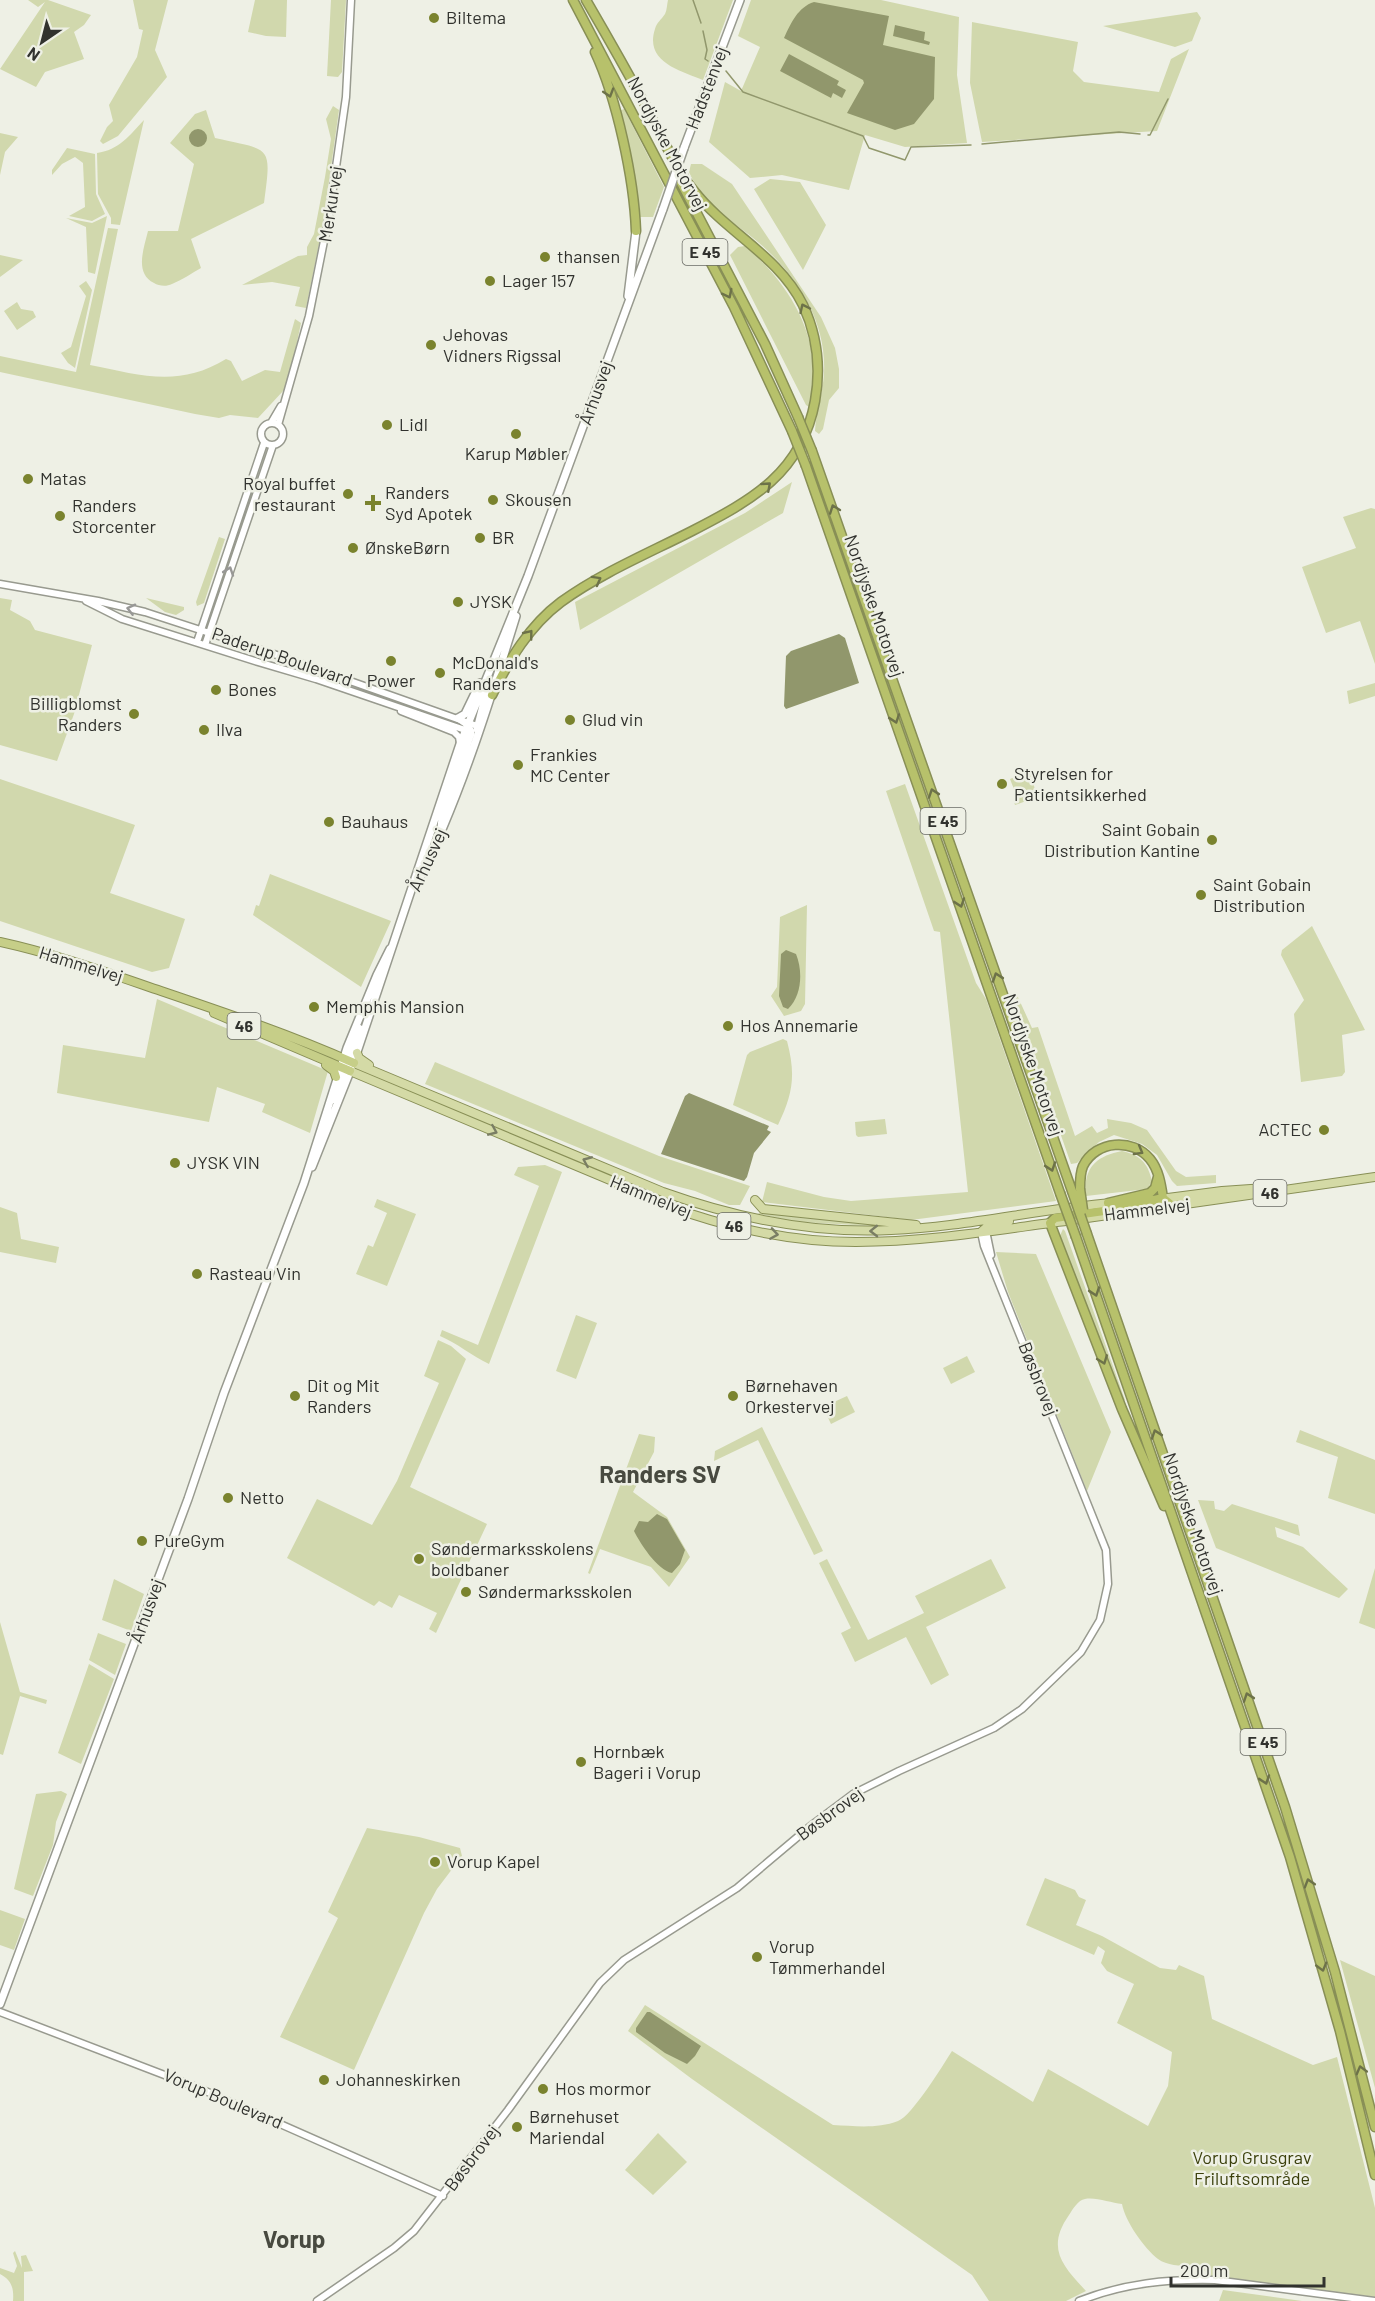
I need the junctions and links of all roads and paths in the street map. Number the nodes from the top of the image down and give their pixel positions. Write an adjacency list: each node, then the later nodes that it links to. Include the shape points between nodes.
1 (351, 0): 8 (street, Merkurvej, via 346,97 329,216 309,316)
2 (572, 0): 6 (highway, one-way to 6, via 614,107); 43 (highway, Nordjyske Motorvej / E 45, one-way to 43, bridge, via 734,307 806,466)
3 (586, 0): 20 (highway, one-way to 3, via 519,647 560,603 765,488 790,461 802,440 817,394 814,336 796,293 774,264 722,221 693,190); 33 (highway, Nordjyske Motorvej / E 45, one-way to 3, bridge, via 812,451 744,302)
4 (740, 0): 5 (main road, Hadstenvej, bridge)
5 (663, 209): 7 (main road, Århusvej)
6 (636, 231): 7 (main road)
7 (624, 316): 11 (main road, Århusvej)
8 (275, 424): 9 (street, via 266,424 261,430); 10 (street, via 282,429 283,436)
9 (264, 443): 10 (street); 14 (street)
10 (273, 445): 15 (street, one-way to 10)
11 (528, 576): 18 (main road, Århusvej); 20 (main road, Århusvej)
12 (0, 584): 13 (street, Paderup Boulevard)
13 (80, 598): 14 (street, Paderup Boulevard, one-way to 13); 16 (street, Paderup Boulevard, via 122,619)
14 (201, 629): 15 (street, Paderup Boulevard); 16 (street)
15 (209, 632): 17 (street); 21 (street, Paderup Boulevard)
16 (197, 642): 17 (street, Paderup Boulevard)
17 (204, 645): 19 (street, Paderup Boulevard)
18 (499, 645): 21 (main road, via 465,714); 22 (main road)
19 (353, 692): 22 (street, Paderup Boulevard); 23 (street, via 454,732)
20 (492, 695): 22 (main road, Århusvej)
21 (458, 718): 22 (main road)
22 (474, 730): 23 (main road, Århusvej); 24 (main road, Århusvej, via 439,840)
23 (460, 744): 24 (main road, Århusvej)
24 (406, 905): 26 (main road, Århusvej)
25 (0, 942): 27 (highway, Hammelvej / 46, via 93,967)
26 (390, 949): 28 (main road, Århusvej); 28 (main road, Århusvej, via 377,975)
27 (161, 991): 28 (highway, Hammelvej / 46); 28 (highway, Hammelvej / 46, via 265,1026)
28 (347, 1065): 31 (main road, Århusvej); 31 (main road, Århusvej, via 326,1134); 41 (main road, Hammelvej / 46, one-way to 28, via 845,1230 788,1225 735,1214 663,1192); 42 (main road, Hammelvej / 46, one-way to 42, via 674,1207 730,1225 845,1242)
29 (1158, 1173): 33 (highway, one-way to 29, via 1088,1159 1110,1145 1134,1147 1151,1160); 34 (highway); 36 (highway, via 1153,1191)
30 (1375, 1177): 32 (main road, Hammelvej / 46)
31 (304, 1183): 44 (main road, Århusvej)
32 (1317, 1185): 34 (main road, Hammelvej / 46); 37 (main road, Hammelvej / 46)
33 (1076, 1190): 46 (highway, Nordjyske Motorvej / E 45, one-way to 33, bridge, via 1335,1972 1288,1816 1131,1362)
34 (1163, 1198): 36 (main road, Hammelvej / 46); 37 (highway); 40 (highway, via 1104,1212 1055,1218)
35 (755, 1200): 41 (main road, via 762,1209)
36 (1108, 1203): 38 (main road, Hammelvej / 46)
37 (1174, 1207): 40 (main road, Hammelvej / 46)
38 (1057, 1210): 39 (main road, Hammelvej / 46); 42 (main road)
39 (972, 1222): 41 (main road, Hammelvej / 46); 42 (main road)
40 (1050, 1223): 42 (main road, Hammelvej / 46); 43 (highway, one-way to 43)
41 (933, 1227)
42 (984, 1230): 48 (street, Bøsbrovej, via 984,1246 1106,1550 1108,1584 1100,1620 1081,1652 1022,1709 994,1728 853,1794 737,1888 621,1962 596,1988)
43 (1211, 1626): 47 (highway, Nordjyske Motorvej / E 45, one-way to 47, via 1308,1916)
44 (0, 2004)
45 (0, 2012): 48 (street, Vorup Boulevard, via 201,2089)
46 (1375, 2127)
47 (1375, 2175)
48 (443, 2196): 49 (street, Bøsbrovej, via 394,2248)
49 (317, 2301)
50 (1079, 2301): 51 (street, via 1126,2286 1190,2279)
51 (1375, 2301)

